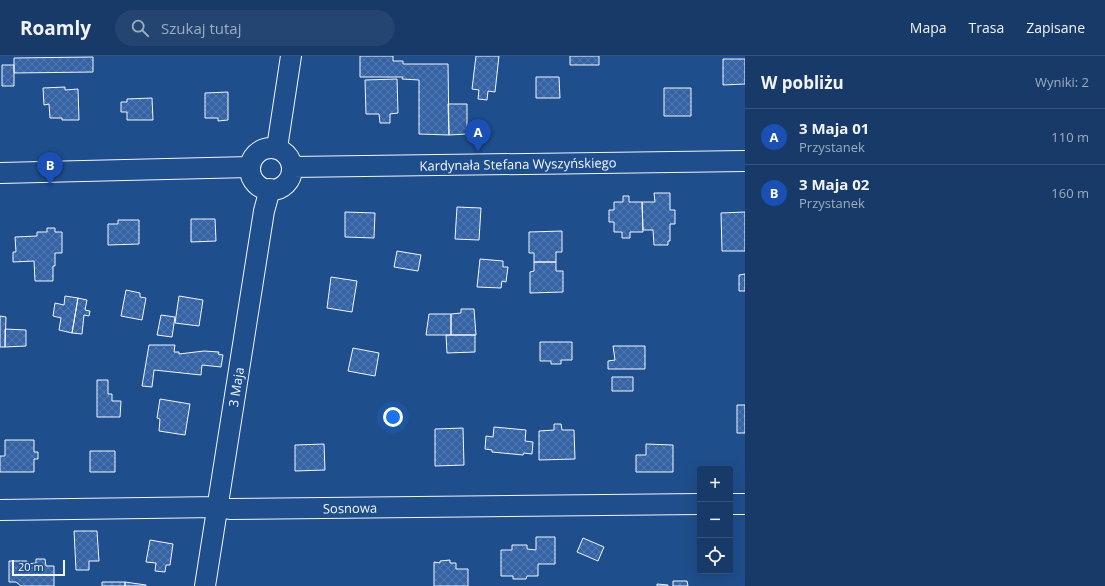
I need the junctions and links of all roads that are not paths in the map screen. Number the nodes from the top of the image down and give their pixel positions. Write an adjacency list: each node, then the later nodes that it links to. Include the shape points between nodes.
1 (291, 56): 2 (street)
2 (277, 148): 4 (street, via 288,157); 5 (street, via 260,151 255,155)
3 (745, 161): 4 (street, Kardynała Stefana Wyszyńskiego)
4 (292, 167): 7 (street, via 287,182 276,189)
5 (250, 168): 6 (street); 7 (street, via 258,185)
6 (0, 173)
7 (270, 189): 11 (street, 3 Maja, via 264,211)
8 (697, 504): 11 (street, Sosnowa, via 230,509)
9 (733, 504): 10 (street)
10 (745, 504)
11 (218, 507): 12 (street, Sosnowa); 13 (street, 3 Maja)
12 (0, 510)
13 (205, 586)

